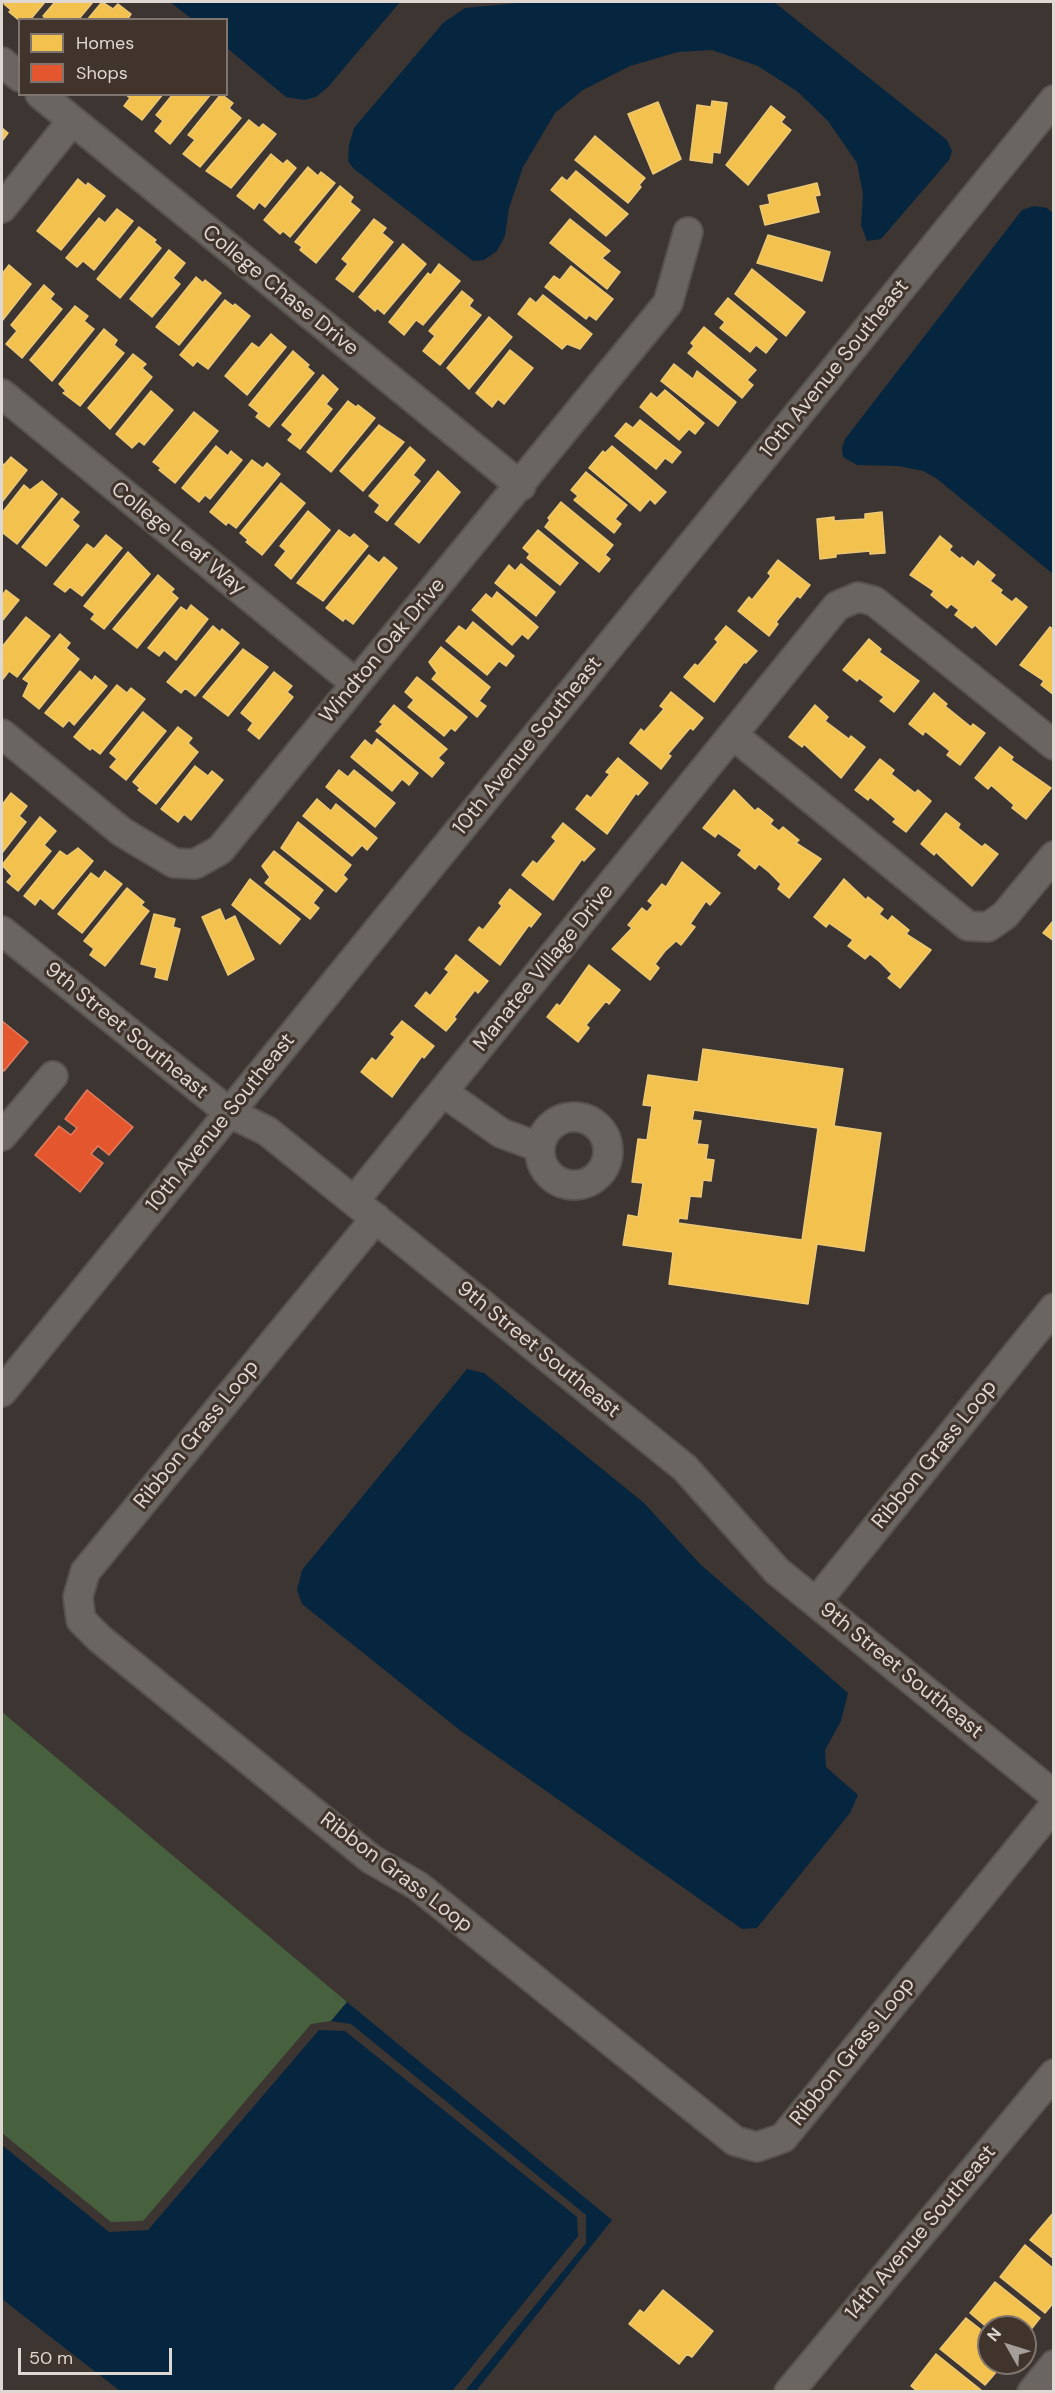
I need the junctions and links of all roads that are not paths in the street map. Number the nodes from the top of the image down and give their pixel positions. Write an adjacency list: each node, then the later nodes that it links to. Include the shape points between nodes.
1 (2, 62): 2 (street)
2 (18, 75)
3 (42, 96): 5 (street, College Chase Drive)
4 (1048, 118): 18 (street, 10th Avenue Southeast)
5 (72, 121): 6 (street); 9 (street, College Chase Drive)
6 (2, 208)
7 (688, 232): 9 (street, Windton Oak Drive, via 668,303)
8 (2, 394): 10 (street, College Leaf Way)
9 (520, 486): 10 (street, Windton Oak Drive)
10 (355, 683): 11 (street, Windton Oak Drive, via 220,850 195,864 174,863 122,832)
11 (2, 734)
12 (733, 735): 13 (street, Manatee Village Drive, via 837,606 858,597 874,601); 14 (street, via 968,926 988,927 1005,915); 17 (street, Manatee Village Drive)
13 (1053, 745)
14 (1053, 856)
15 (2, 931): 18 (street, 9th Street Southeast)
16 (53, 1076): 19 (street)
17 (443, 1092): 20 (street, via 501,1133); 21 (street, Manatee Village Drive)
18 (230, 1113): 21 (street, 9th Street Southeast, via 267,1131); 23 (street, 10th Avenue Southeast)
19 (2, 1136)
20 (540, 1147)
21 (365, 1209): 24 (street, 9th Street Southeast, via 685,1468 777,1571); 26 (street, Ribbon Grass Loop, via 85,1572 78,1597 81,1620 100,1639 371,1859 418,1886 735,2141 757,2146 783,2138)
22 (1053, 1308): 24 (street, Ribbon Grass Loop)
23 (2, 1392)
24 (816, 1602): 25 (street, 9th Street Southeast)
25 (1053, 1795)
26 (1053, 1806)
27 (1053, 2074): 29 (street, 14th Avenue Southeast)
28 (1053, 2365): 30 (street)
29 (789, 2391)
30 (1032, 2391)

